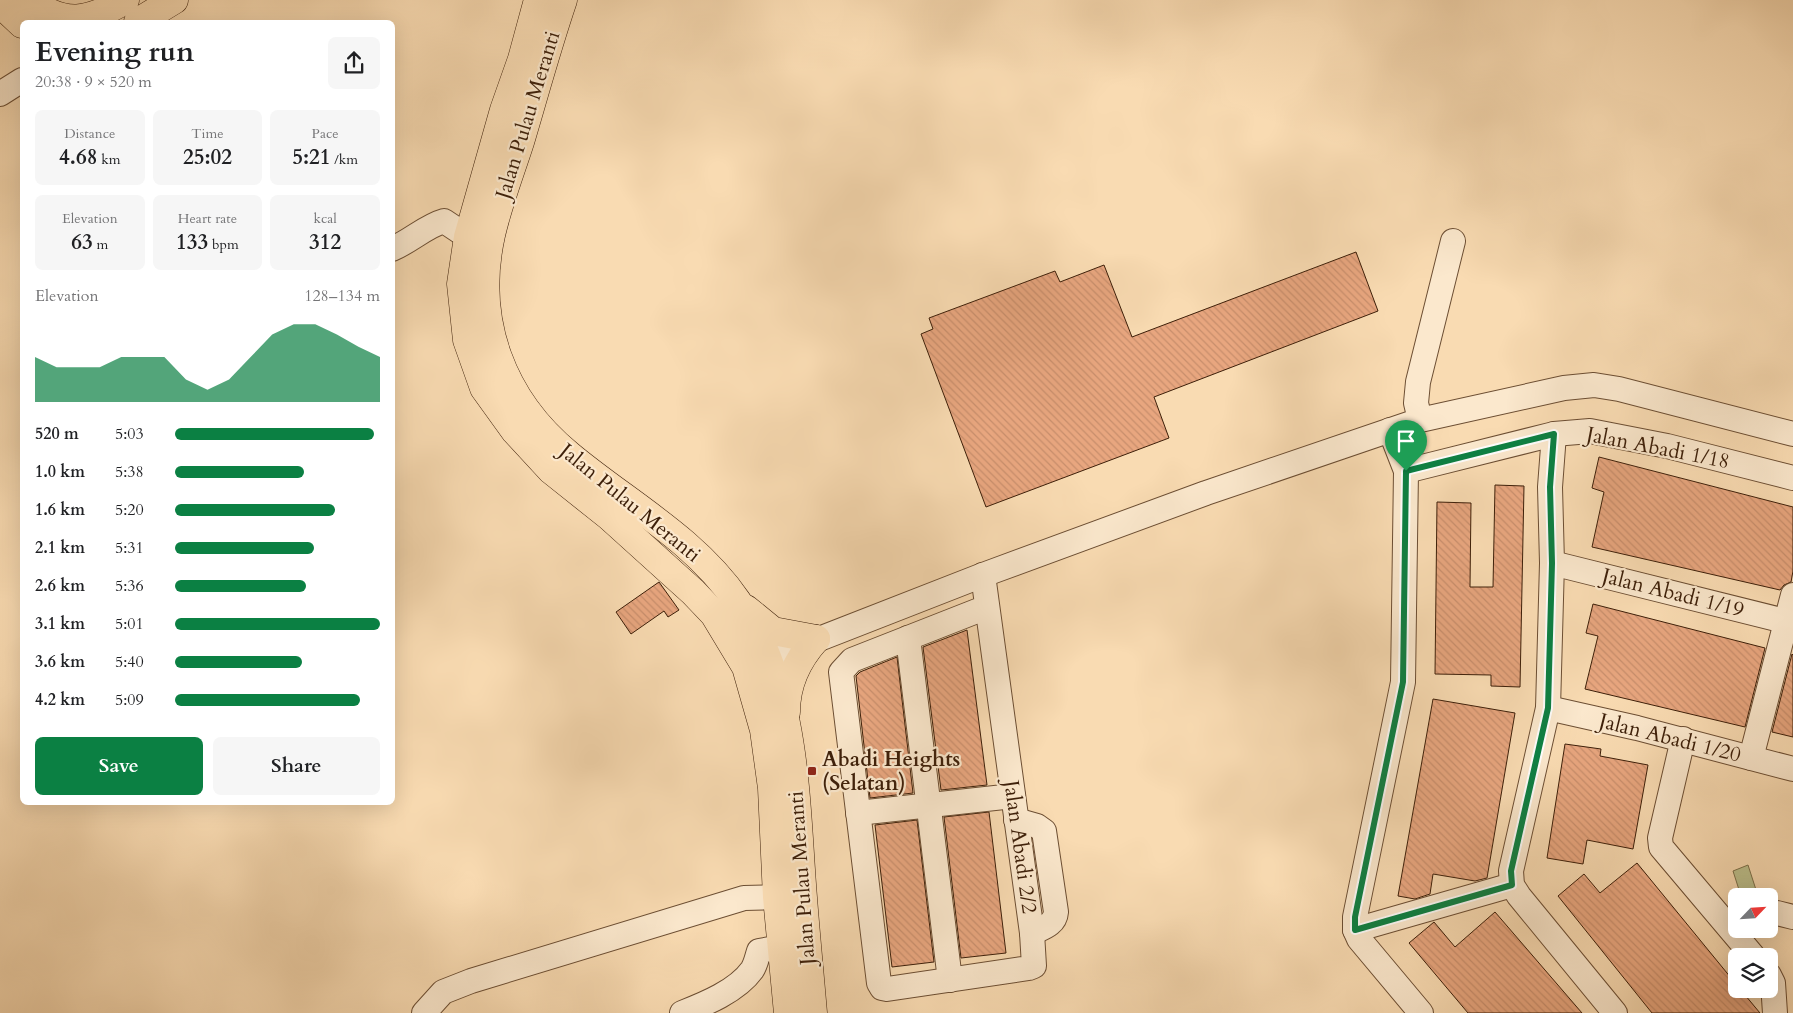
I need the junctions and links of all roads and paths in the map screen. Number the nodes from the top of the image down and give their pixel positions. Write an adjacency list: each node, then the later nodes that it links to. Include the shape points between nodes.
1 (0, 0): 8 (main road)
2 (29, 0): 3 (main road, via 47,13 68,19 89,18)
3 (125, 0)
4 (174, 0): 7 (main road)
5 (538, 0): 11 (main road, Jalan Pulau Meranti)
6 (563, 0): 23 (main road, Jalan Pulau Meranti, via 490,236 486,284 490,336 505,378 529,415 567,454 686,546)
7 (141, 20)
8 (20, 22)
9 (20, 81): 10 (street)
10 (0, 94)
11 (468, 237): 13 (street, via 444,221 433,224); 28 (main road, Jalan Pulau Meranti, via 461,284 467,340 484,388 514,431 551,470 610,517 693,592)
12 (1453, 241): 14 (street, via 1418,382 1416,396)
13 (395, 248)
14 (1420, 420): 15 (street); 17 (street, via 1564,388 1594,386 1619,389)
15 (1390, 430): 18 (street); 21 (street)
16 (1554, 434): 18 (street, Jalan Abadi 1/18); 19 (street, Jalan Abadi 1/18, via 1590,431 1667,446); 20 (street, via 1550,487)
17 (1793, 434)
18 (1406, 471): 39 (street, via 1403,682)
19 (1793, 478)
20 (1552, 563): 25 (street, Jalan Abadi 1/19); 29 (street)
21 (983, 575): 24 (street, Jalan Abadi 2/2); 27 (street)
22 (1793, 595): 25 (street)
23 (738, 601): 27 (main road, via 773,631); 28 (main road, Jalan Pulau Meranti)
24 (987, 607): 26 (street); 34 (street, Jalan Abadi 2/2)
25 (1790, 622): 32 (street)
26 (908, 638): 35 (street); 36 (street, via 852,660 841,672)
27 (816, 639): 28 (street); 30 (main road, via 798,662 788,686)
28 (757, 663): 30 (main road, Jalan Pulau Meranti); 38 (main road, Jalan Pulau Meranti, via 772,788)
29 (1548, 708): 31 (street, Jalan Abadi 1/20); 37 (street, via 1511,871)
30 (787, 725): 47 (main road, Jalan Pulau Meranti, via 795,783)
31 (1683, 739): 32 (street, Jalan Abadi 1/20); 41 (street, via 1660,838 1661,847)
32 (1751, 758): 33 (street, Jalan Abadi 1/20)
33 (1793, 769)
34 (1013, 796): 35 (street); 42 (street, Jalan Abadi 2/2, via 1034,966)
35 (928, 805): 36 (street); 42 (street)
36 (858, 813): 42 (street, Jalan Abadi 2/2, via 879,983 887,989)
37 (1512, 885): 39 (street); 49 (street)
38 (777, 897): 40 (main road, Jalan Pulau Meranti); 44 (street, via 744,898 471,981 443,992)
39 (1355, 930): 48 (street, via 1359,939)
40 (781, 947): 45 (street, via 759,951 754,968 740,983); 46 (main road, Jalan Pulau Meranti)
41 (1746, 948)
42 (950, 980)
43 (1774, 998): 50 (street)
44 (424, 1013)
45 (682, 1013)
46 (788, 1013)
47 (813, 1013)
48 (1422, 1013)
49 (1614, 1013)
50 (1775, 1013)

